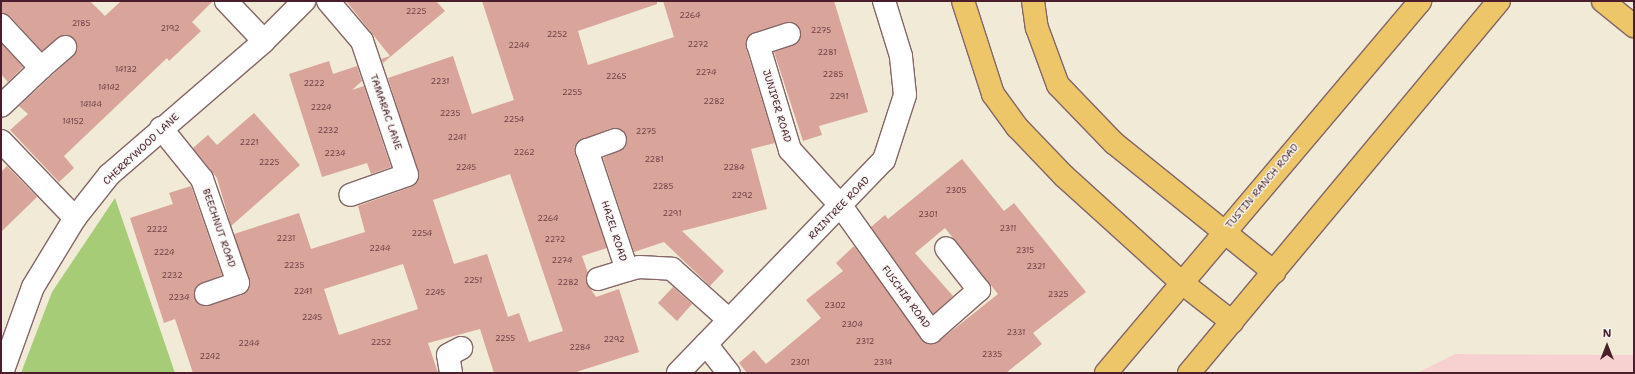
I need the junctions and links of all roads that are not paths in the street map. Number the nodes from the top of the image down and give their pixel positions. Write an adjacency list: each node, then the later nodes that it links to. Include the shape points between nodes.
1 (226, 1): 13 (street)
2 (304, 1): 13 (street, CHERRYWOOD LANE)
3 (328, 1): 20 (street, TAMARAC LANE, via 362,41 407,175)
4 (884, 1): 21 (street, RAINTREE ROAD, via 901,56 904,96 884,160)
5 (963, 1): 28 (main road, via 993,94 1017,127 1064,176)
6 (1033, 1): 23 (main road, via 1037,28 1058,85 1114,144)
7 (1420, 1): 23 (main road, TUSTIN RANCH ROAD)
8 (1499, 1): 26 (main road)
9 (1603, 2): 11 (main road)
10 (1, 26): 15 (street)
11 (1634, 26)
12 (789, 34): 21 (street, JUNIPER ROAD, via 758,44 760,51 790,150)
13 (264, 40): 17 (street, CHERRYWOOD LANE)
14 (65, 47): 15 (street)
15 (41, 68): 16 (street)
16 (1, 106)
17 (161, 128): 22 (street, CHERRYWOOD LANE, via 109,175); 29 (street, BEECHNUT ROAD, via 202,179 238,283)
18 (615, 140): 25 (street, HAZEL ROAD, via 587,150)
19 (1, 141): 22 (street)
20 (350, 195)
21 (841, 206): 24 (street, FUSCHIA ROAD, via 931,332 979,290); 30 (street, RAINTREE ROAD)
22 (75, 218): 34 (street, CHERRYWOOD LANE, via 33,287)
23 (1224, 232): 26 (main road); 28 (main road, TUSTIN RANCH ROAD)
24 (946, 248)
25 (627, 270): 27 (street); 30 (street, HAZEL ROAD, via 639,267 672,269)
26 (1274, 272): 31 (main road)
27 (598, 279)
28 (1181, 282): 31 (main road); 38 (main road, TUSTIN RANCH ROAD)
29 (206, 294)
30 (729, 320): 32 (street, RAINTREE ROAD)
31 (1232, 322): 39 (main road)
32 (706, 344): 36 (street, RAINTREE ROAD); 37 (street)
33 (461, 348): 35 (street, via 448,355)
34 (2, 373)
35 (451, 373)
36 (678, 373)
37 (729, 373)
38 (1106, 373)
39 (1189, 373)

